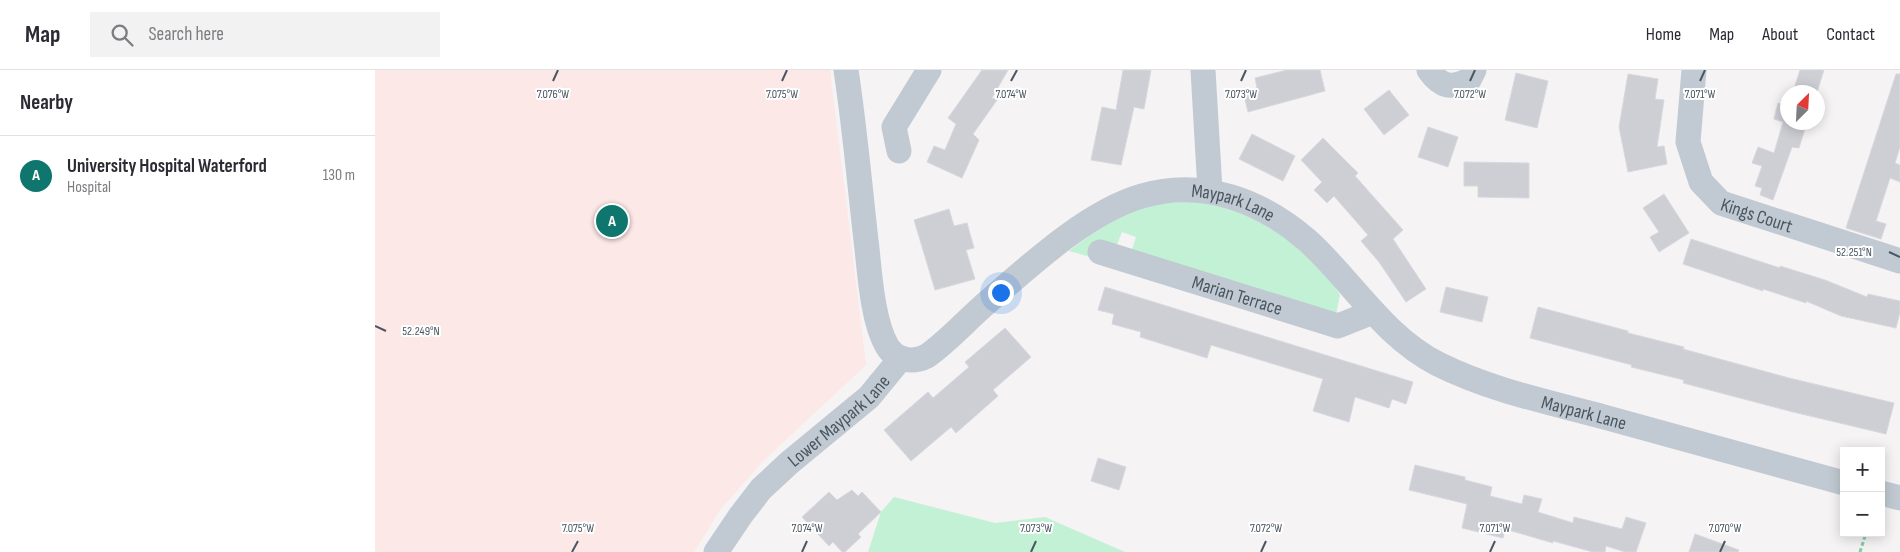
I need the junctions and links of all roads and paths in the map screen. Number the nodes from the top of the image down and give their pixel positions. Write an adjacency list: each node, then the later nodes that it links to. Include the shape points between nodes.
1 (846, 70): 12 (street, via 873,295 883,338 891,351)
2 (929, 70): 7 (street, via 894,127)
3 (1203, 70): 8 (street)
4 (1429, 70): 5 (street, via 1441,83 1451,86 1469,80)
5 (1474, 70)
6 (1694, 70): 10 (street, Kings Court, via 1688,142 1701,182 1721,203)
7 (899, 151)
8 (1210, 190): 11 (street, Maypark Lane, via 1247,202 1285,224 1323,255); 12 (street, Maypark Lane, via 1159,192 1141,196 1105,212 1044,255 927,356 914,361)
9 (1100, 252): 11 (street, Marian Terrace, via 1338,326)
10 (1900, 261)
11 (1373, 312): 13 (street, Maypark Lane, via 1421,354 1477,380)
12 (901, 358): 17 (street, Lower Maypark Lane, via 869,397 772,478 750,502)
13 (1840, 482)
14 (1885, 494): 15 (street)
15 (1900, 498)
16 (1865, 537): 18 (path)
17 (716, 552)
18 (1860, 552)

